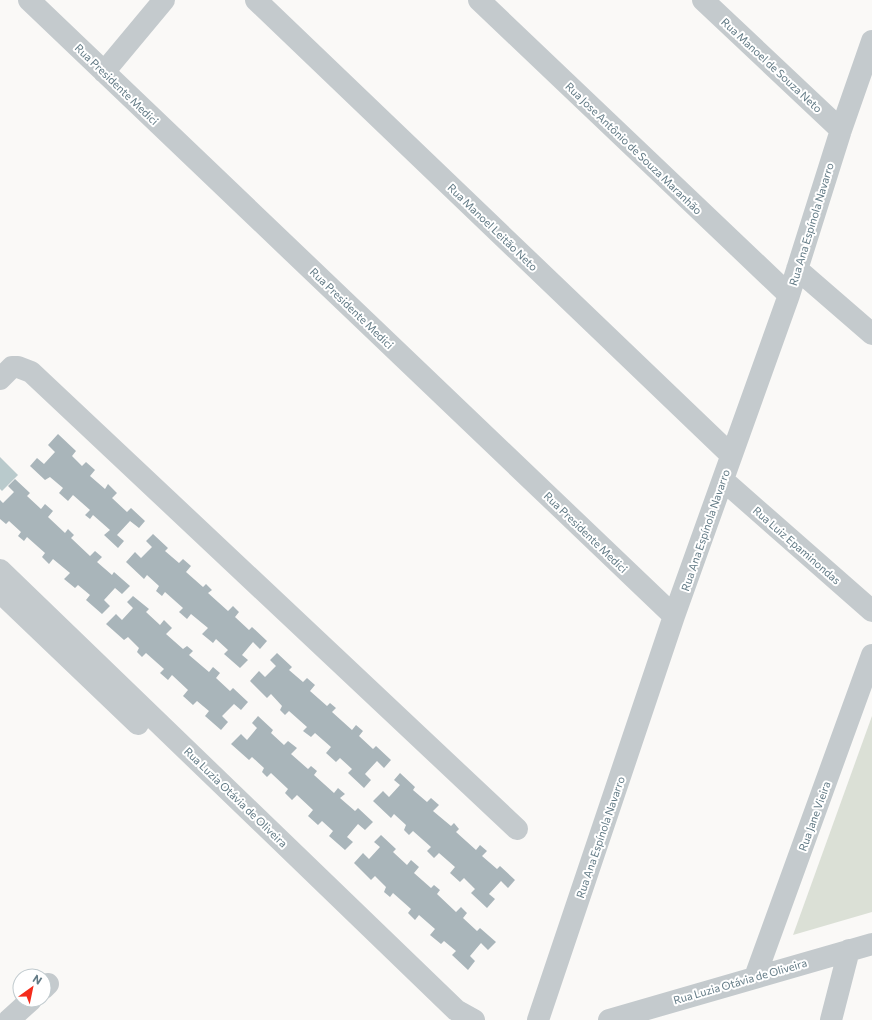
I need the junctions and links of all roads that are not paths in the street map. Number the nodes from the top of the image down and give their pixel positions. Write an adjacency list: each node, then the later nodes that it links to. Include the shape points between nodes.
1 (29, 0): 7 (street, Rua Presidente Medici)
2 (164, 0): 7 (street)
3 (256, 0): 13 (street, Rua Manoel Leitão Neto)
4 (479, 0): 10 (street, Rua Jose Antônio de Souza Maranhão)
5 (703, 0): 8 (street, Rua Manoel de Souza Neto)
6 (870, 56): 8 (street, Rua Ana Espínola Navarro)
7 (104, 72): 18 (street, Rua Presidente Medici)
8 (841, 130): 9 (street, Rua Ana Espínola Navarro)
9 (797, 269): 10 (street, Rua Ana Espínola Navarro); 11 (street)
10 (789, 295): 13 (street, Rua Ana Espínola Navarro)
11 (872, 334)
12 (0, 379): 20 (street, via 12,367 31,372)
13 (731, 455): 14 (street, Rua Ana Espínola Navarro)
14 (722, 480): 17 (street, Rua Luiz Epaminondas); 18 (street, Rua Ana Espínola Navarro)
15 (0, 570): 27 (street, Rua Luzia Otávia de Oliveira, via 456,1010)
16 (0, 592): 26 (street, Rua Luzia Otávia de Oliveira)
17 (872, 611)
18 (674, 616): 28 (street, Rua Ana Espínola Navarro)
19 (872, 656): 23 (street, Rua Jane Vieira)
20 (517, 829)
21 (872, 944): 22 (street, Rua Luzia Otávia de Oliveira)
22 (849, 950): 23 (street, Rua Luzia Otávia de Oliveira); 30 (street)
23 (755, 977): 29 (street, Rua Luzia Otávia de Oliveira)
24 (22, 1008): 25 (street)
25 (9, 1020)
26 (446, 1020)
27 (474, 1020)
28 (538, 1020)
29 (609, 1020)
30 (831, 1020)

